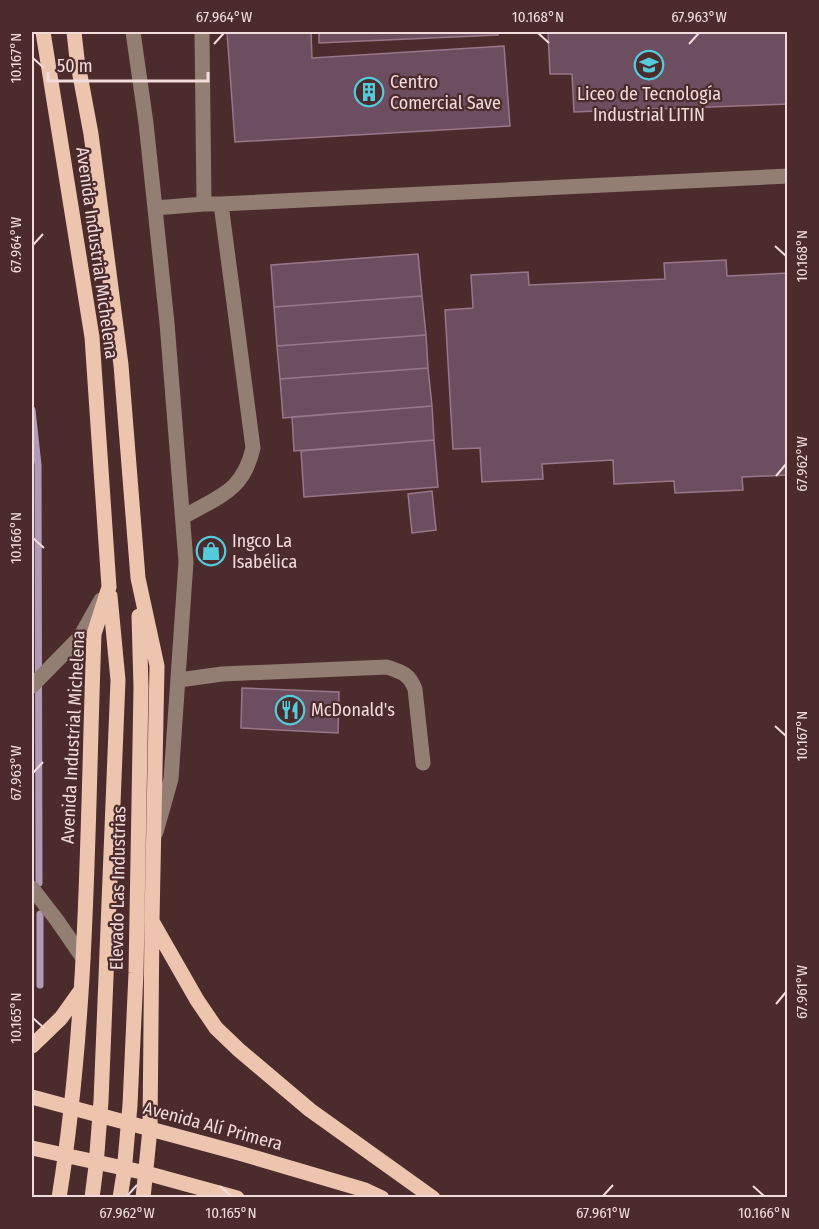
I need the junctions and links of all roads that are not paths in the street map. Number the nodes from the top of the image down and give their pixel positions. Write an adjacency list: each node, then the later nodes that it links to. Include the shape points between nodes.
1 (43, 32): 11 (main road, Avenida Industrial Michelena, via 92,337)
2 (74, 32): 10 (main road, Avenida Industrial Michelena, via 121,365)
3 (133, 32): 8 (lane, Avenida Industrial Michelena)
4 (202, 32): 6 (lane)
5 (788, 176): 7 (lane)
6 (204, 204): 7 (lane); 8 (lane)
7 (221, 204): 9 (lane, via 253,448 249,464 231,490)
8 (155, 208): 9 (lane, Avenida Industrial Michelena)
9 (183, 517): 12 (lane, Avenida Industrial Michelena, via 186,562)
10 (138, 578): 15 (main road, Avenida Industrial Michelena, via 157,666); 29 (main road, Elevado Las Industrias, via 141,699 135,985 130,1105)
11 (109, 587): 13 (lane, via 80,637); 18 (main road, Avenida Industrial Michelena, via 94,634); 28 (main road, Elevado Las Industrias, via 118,680 101,1101)
12 (179, 680): 14 (lane, via 222,674 387,667 402,672 412,680 415,689); 15 (lane, Avenida Industrial Michelena, via 171,779)
13 (32, 686)
14 (423, 763)
15 (154, 840): 17 (main road, Avenida Industrial Michelena)
16 (32, 888): 18 (lane)
17 (152, 921): 23 (main road, Avenida Industrial Michelena); 33 (main road, via 216,1028 310,1110)
18 (84, 958): 19 (main road, Avenida Industrial Michelena)
19 (81, 990): 20 (main road, via 61,1018); 22 (main road, Avenida Industrial Michelena)
20 (32, 1046)
21 (32, 1097): 22 (main road, Avenida Alí Primera)
22 (72, 1108): 23 (main road, Avenida Alí Primera); 25 (main road, Avenida Industrial Michelena)
23 (150, 1129): 26 (main road, Avenida Industrial Michelena); 32 (main road, Avenida Alí Primera)
24 (32, 1148): 25 (main road)
25 (66, 1156): 26 (main road); 27 (main road, Avenida Industrial Michelena)
26 (146, 1173): 30 (main road, Avenida Industrial Michelena); 31 (main road)
27 (59, 1197)
28 (92, 1197)
29 (120, 1197)
30 (143, 1197)
31 (237, 1197)
32 (382, 1197)
33 (434, 1197)

